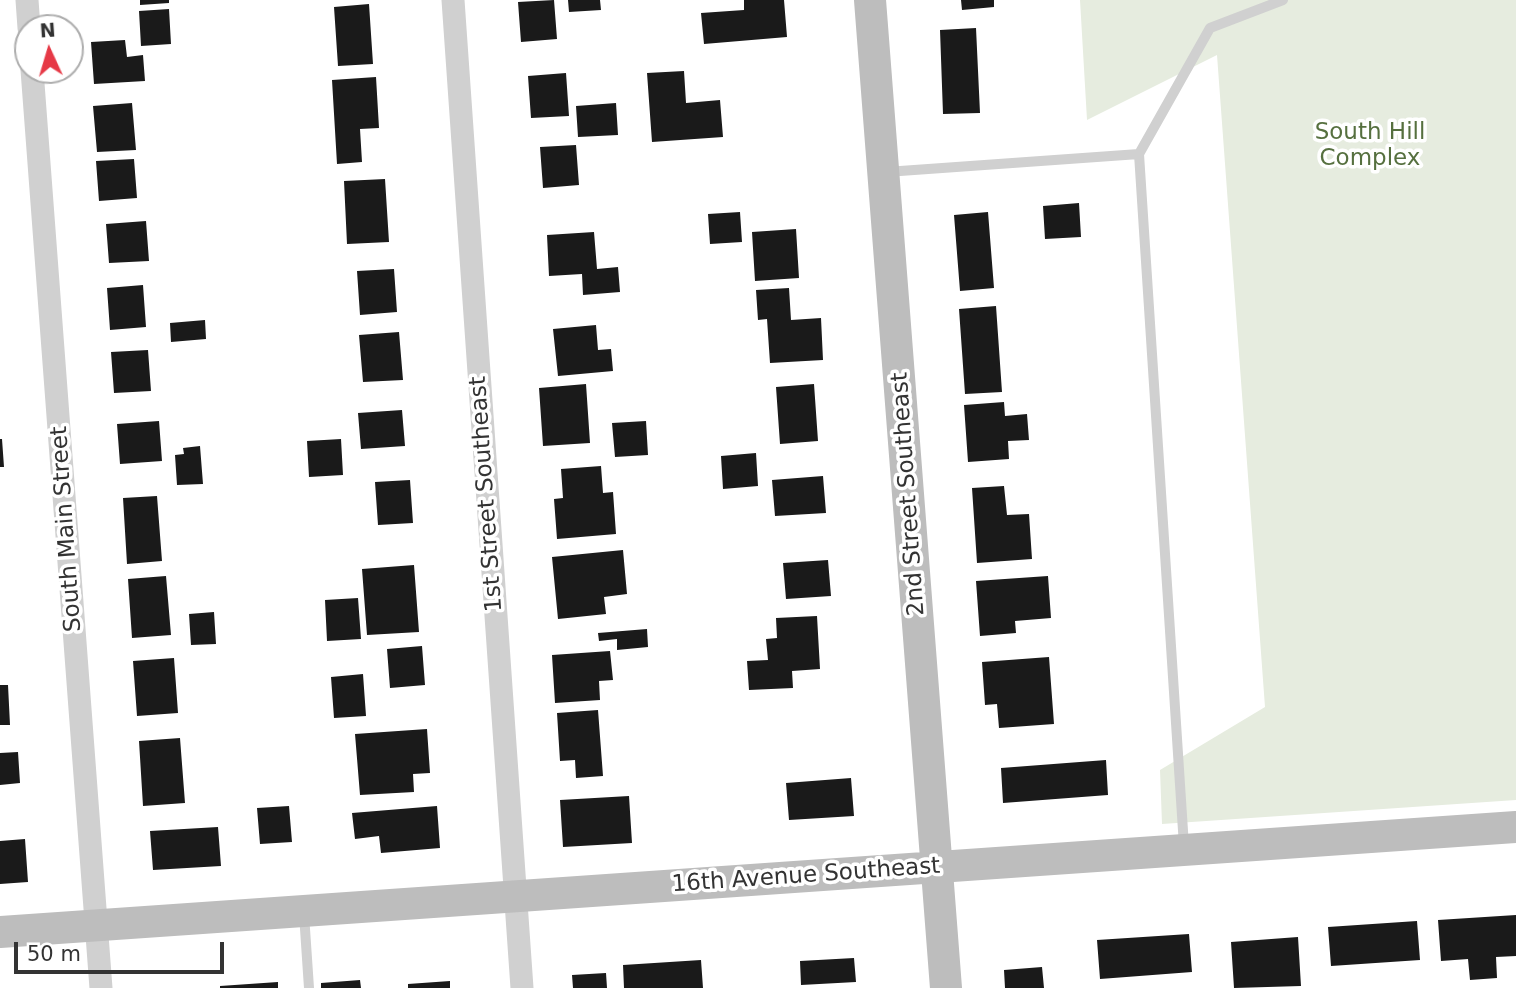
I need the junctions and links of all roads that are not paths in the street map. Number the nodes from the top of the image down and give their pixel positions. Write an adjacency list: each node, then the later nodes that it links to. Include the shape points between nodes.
1 (453, 0): 10 (street, 1st Street Southeast)
2 (870, 0): 6 (street, 2nd Street Southeast)
3 (1283, 0): 5 (lane, via 1210,28)
4 (34, 84): 12 (street, South Main Street)
5 (1139, 154): 6 (lane); 8 (lane)
6 (884, 172): 9 (street, 2nd Street Southeast)
7 (1516, 827): 8 (street, 16th Avenue Southeast)
8 (1185, 850): 9 (street, 16th Avenue Southeast)
9 (938, 867): 10 (street, 16th Avenue Southeast); 17 (street, 2nd Street Southeast)
10 (515, 896): 11 (street, 16th Avenue Southeast); 16 (street, 1st Street Southeast)
11 (304, 911): 12 (street, 16th Avenue Southeast); 15 (lane)
12 (96, 925): 13 (street, 16th Avenue Southeast); 14 (street, South Main Street)
13 (0, 932)
14 (101, 988)
15 (309, 988)
16 (522, 988)
17 (946, 988)

